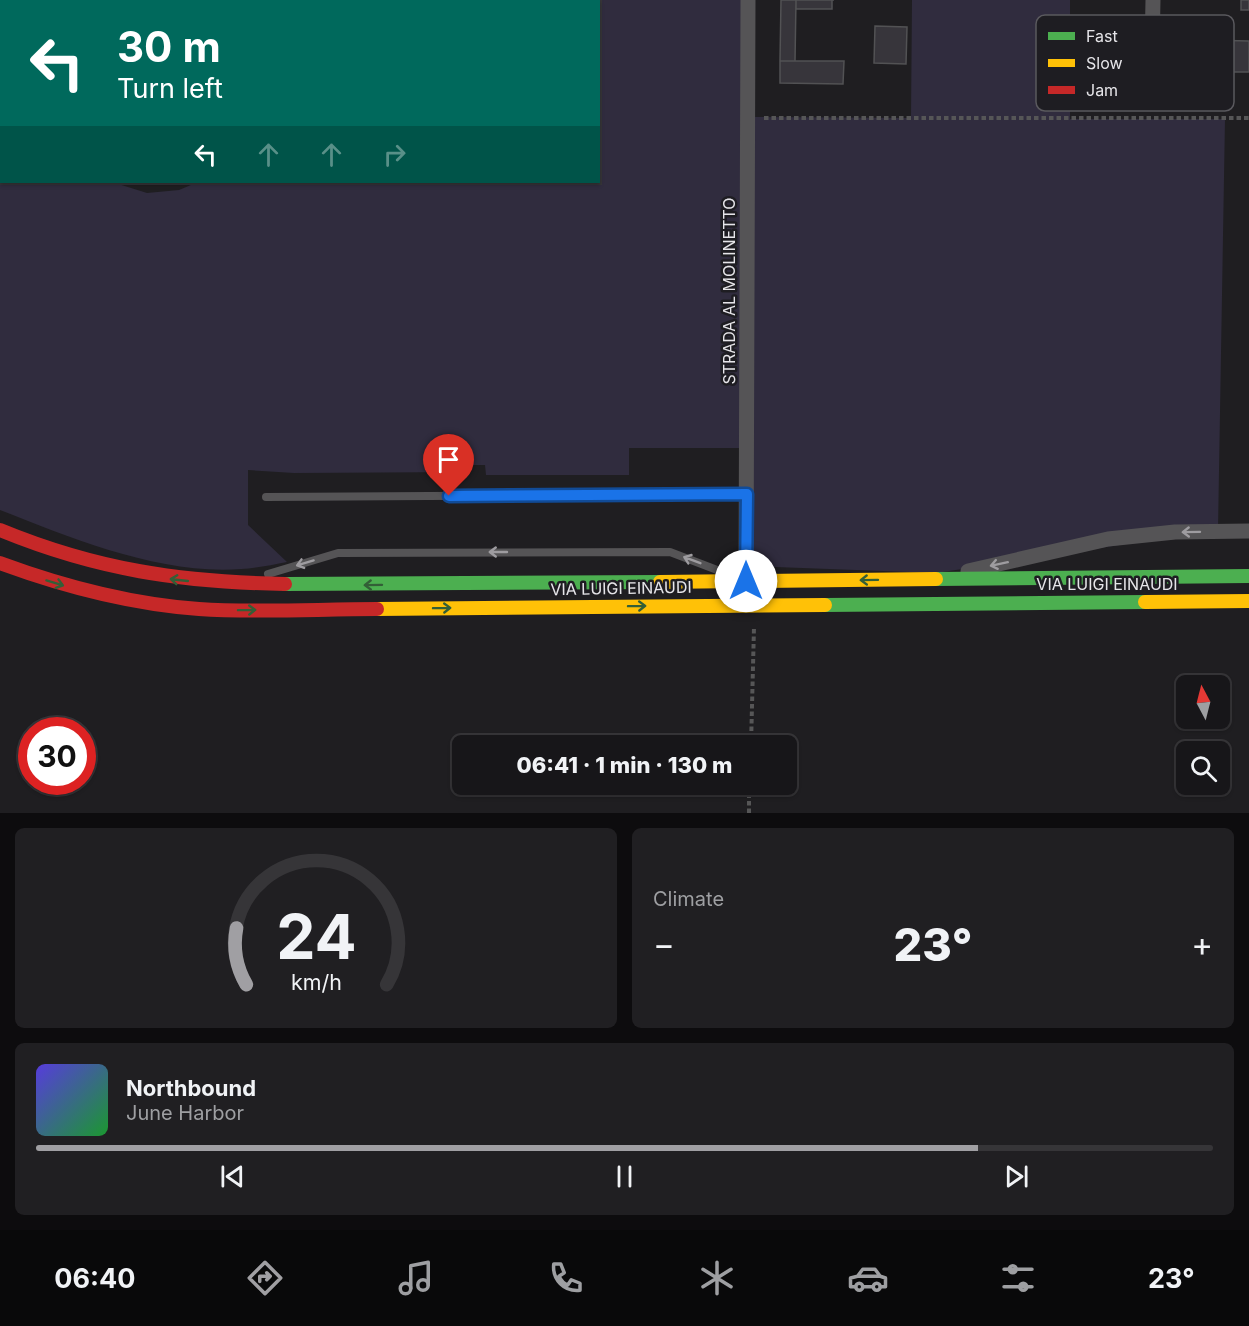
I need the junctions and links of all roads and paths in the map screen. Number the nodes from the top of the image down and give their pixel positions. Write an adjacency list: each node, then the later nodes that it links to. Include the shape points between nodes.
1 (748, 0): 4 (street, STRADA AL MOLINETTO)
2 (1153, 0): 3 (street)
3 (1153, 15)
4 (748, 118): 5 (path); 6 (street, STRADA AL MOLINETTO)
5 (1249, 118)
6 (747, 494): 7 (lane); 13 (street, STRADA AL MOLINETTO)
7 (266, 496)
8 (0, 530): 14 (main road, VIA LUIGI EINAUDI, one-way to 8, via 148,576 97,565)
9 (1249, 531): 12 (street, VIA LUIGI EINAUDI, one-way to 12, via 1175,532 1108,539)
10 (0, 563): 16 (main road, VIA LUIGI EINAUDI, one-way to 16, via 88,593 183,609)
11 (1249, 576): 12 (main road, VIA LUIGI EINAUDI)
12 (928, 579): 13 (main road, VIA LUIGI EINAUDI, one-way to 13)
13 (746, 581): 14 (main road, VIA LUIGI EINAUDI, one-way to 14); 14 (lane, one-way to 14, via 670,552 409,552 338,553)
14 (237, 583)
15 (1249, 601): 16 (main road, VIA LUIGI EINAUDI)
16 (755, 605): 17 (path)
17 (751, 735)
18 (749, 795): 19 (path)
19 (748, 813)

